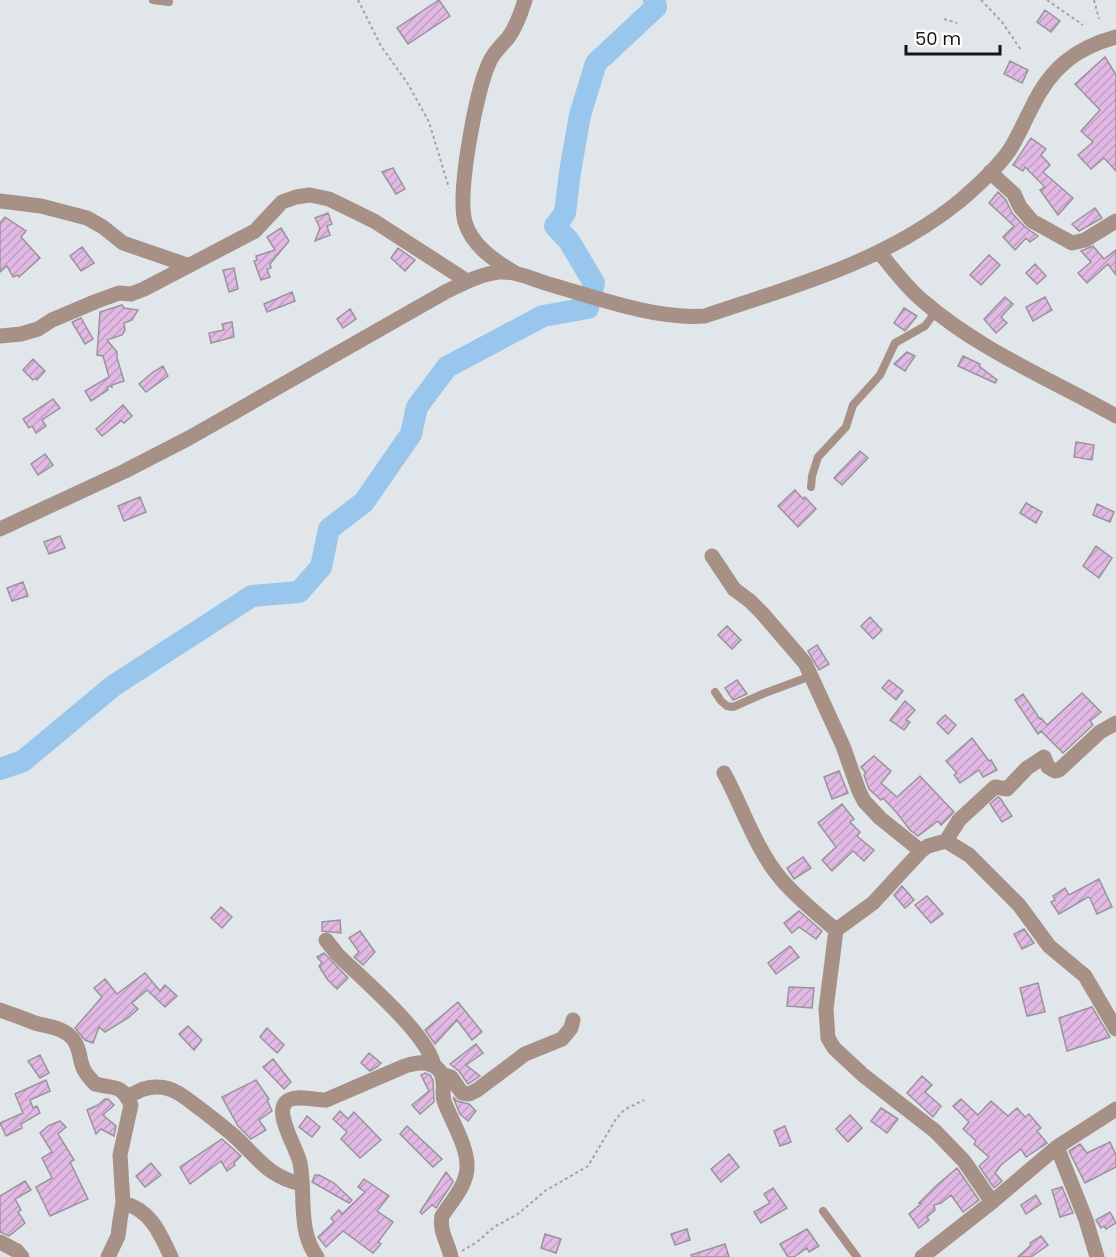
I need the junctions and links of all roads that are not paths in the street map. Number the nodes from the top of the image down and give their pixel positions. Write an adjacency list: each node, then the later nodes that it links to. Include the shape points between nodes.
1 (153, 0): 3 (lane)
2 (525, 0): 10 (street, via 517,22 489,64 480,89 463,197 465,223 476,241 487,255)
3 (168, 2)
4 (1116, 37): 5 (street, via 1075,54 1048,77 1013,144)
5 (990, 172): 7 (street, via 1014,194 1032,221 1072,243 1085,240); 8 (street, via 947,210)
6 (0, 201): 9 (street, via 87,218 123,243)
7 (1116, 221)
8 (880, 253): 10 (street, via 705,316 676,315 603,301); 12 (street)
9 (187, 265): 11 (street, via 255,231 282,202 310,195 329,199 374,221); 13 (street, via 144,289 97,301 38,329)
10 (515, 273): 11 (street, via 498,272)
11 (467, 281): 16 (street, via 189,438)
12 (936, 311): 14 (street, via 996,351); 15 (lane, via 925,326 895,343 880,375 853,405 846,427 818,457)
13 (0, 336)
14 (1116, 416)
15 (812, 487)
16 (0, 529)
17 (712, 556): 18 (street, via 734,589 756,607 799,655)
18 (811, 676): 19 (lane, via 733,707); 23 (street, via 864,801)
19 (715, 693)
20 (1116, 723): 22 (street, via 1100,732 1059,770 1048,767 1044,756 1007,789 995,786 958,820)
21 (724, 773): 24 (street, via 773,868)
22 (946, 841): 23 (street); 28 (street, via 969,855 1019,905 1048,946 1085,976)
23 (921, 851): 24 (street, via 873,903)
24 (836, 930): 34 (street, via 826,1009 828,1038 863,1075 934,1131 964,1161)
25 (326, 940): 29 (street, via 415,1031)
26 (0, 1010): 30 (street, via 65,1032 77,1046 86,1074 95,1084 114,1086)
27 (573, 1020): 29 (street, via 562,1039 525,1054 469,1094 462,1093 451,1077)
28 (1116, 1029)
29 (438, 1070): 33 (street, via 426,1063 412,1064 326,1100 294,1097 286,1101 282,1118 299,1157); 39 (street, via 444,1084 442,1096 467,1168 440,1222)
30 (127, 1097): 33 (street, via 158,1087 175,1091 232,1134 271,1172 288,1182); 35 (street, via 129,1118 120,1155)
31 (1116, 1109): 32 (street)
32 (1057, 1147): 34 (street); 46 (street)
33 (302, 1184): 43 (street, via 306,1234)
34 (992, 1202): 38 (street)
35 (123, 1203): 41 (street, via 118,1236); 42 (street, via 134,1206 151,1220)
36 (823, 1211): 44 (lane)
37 (0, 1242): 40 (street)
38 (943, 1250): 45 (street)
39 (451, 1256)
40 (22, 1257)
41 (108, 1257)
42 (171, 1257)
43 (317, 1257)
44 (857, 1257)
45 (921, 1257)
46 (1097, 1257)

